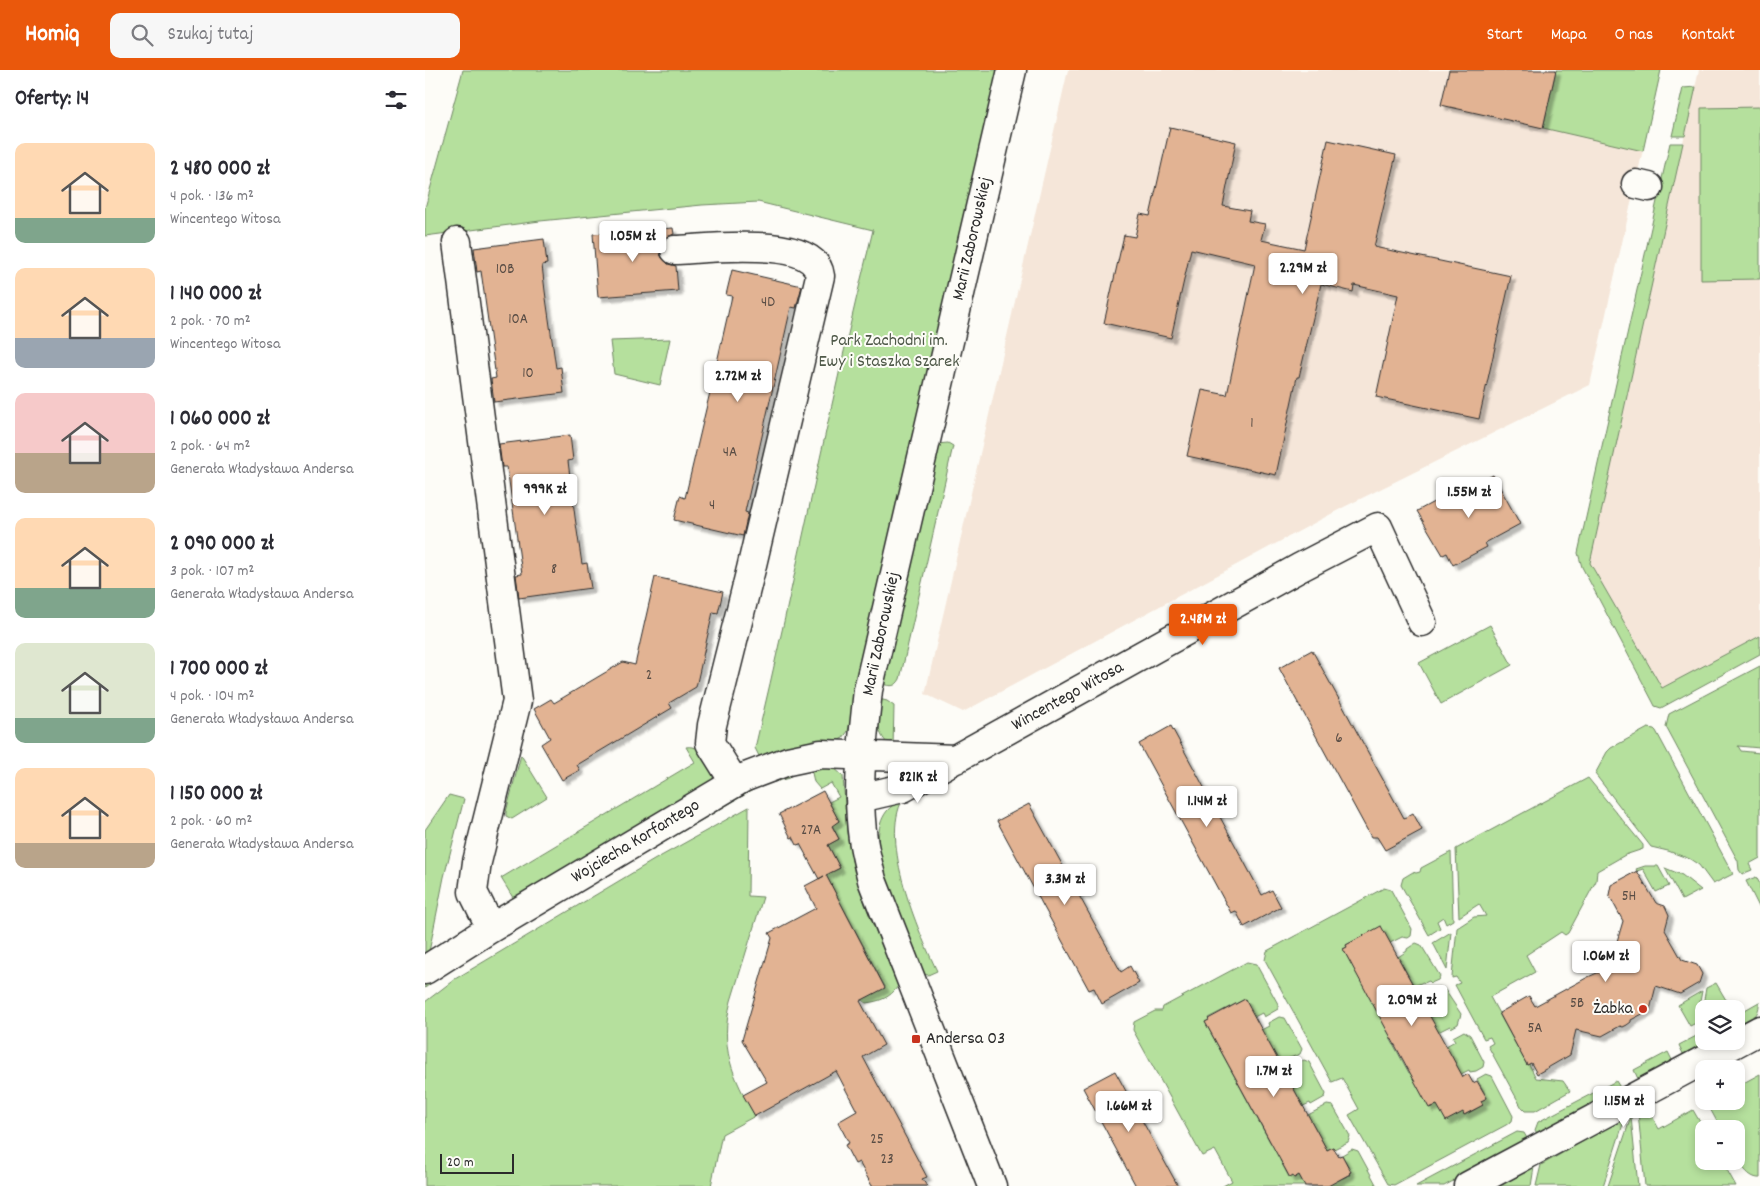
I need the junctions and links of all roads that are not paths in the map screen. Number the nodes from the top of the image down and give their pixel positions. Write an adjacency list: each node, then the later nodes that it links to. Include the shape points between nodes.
1 (1013, 70): 5 (street, Marii Zaborowskiej, via 868,690)
2 (457, 242): 9 (street, via 517,701 477,862 473,892)
3 (675, 250): 7 (street, via 768,247 808,257 817,266 820,276 712,725 710,743)
4 (1422, 622): 6 (street, Wincentego Witosa, via 1377,527)
5 (861, 756): 6 (street); 7 (street, Wojciecha Korfantego, via 812,755 749,775); 8 (street, Marii Zaborowskiej)
6 (956, 759): 8 (street, Wincentego Witosa, via 903,788)
7 (735, 783): 9 (street, Wojciecha Korfantego)
8 (860, 798): 12 (street, Marii Zaborowskiej, via 863,840 872,880)
9 (491, 928): 10 (street, Wojciecha Korfantego)
10 (425, 970)
11 (1760, 1030): 13 (street)
12 (992, 1186)
13 (1468, 1186)

